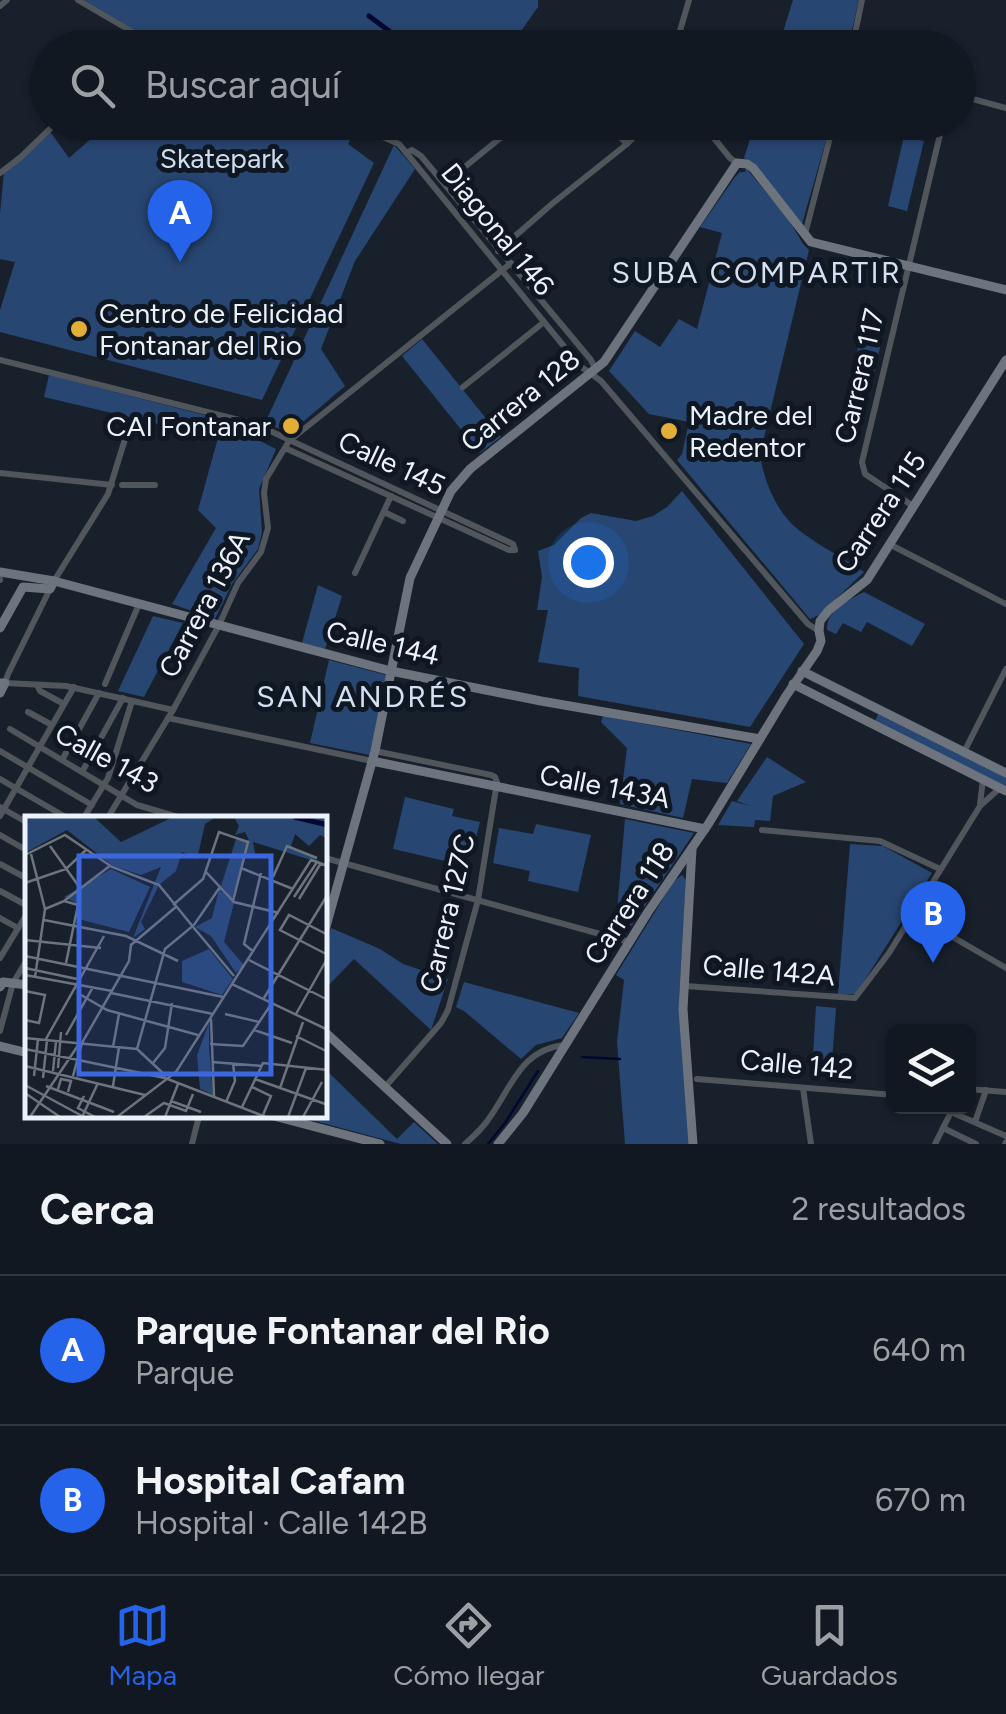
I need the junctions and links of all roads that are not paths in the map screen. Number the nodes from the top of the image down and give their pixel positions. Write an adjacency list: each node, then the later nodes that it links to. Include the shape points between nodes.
1 (7, 0): 5 (street)
2 (78, 0): 6 (street)
3 (690, 0): 7 (street)
4 (862, 0): 8 (street)
5 (0, 6)
6 (129, 30)
7 (681, 30)
8 (856, 30)
9 (976, 100): 10 (street)
10 (1006, 108)
11 (36, 140): 22 (street)
12 (393, 140): 20 (street)
13 (498, 140): 23 (street)
14 (623, 140): 19 (street)
15 (631, 140): 19 (street)
16 (716, 140): 21 (street)
17 (829, 140): 24 (street)
18 (938, 140): 28 (street, Carrera 117)
19 (627, 144): 25 (street)
20 (406, 153): 23 (street, Diagonal 146, via 419,153); 26 (street, Diagonal 146)
21 (738, 163): 24 (street, via 753,168); 34 (street, Carrera 128)
22 (1, 171)
23 (445, 184): 25 (street, Diagonal 146)
24 (805, 236): 28 (street)
25 (500, 250): 26 (street); 27 (street, Diagonal 146)
26 (492, 257): 29 (street, Diagonal 146)
27 (511, 263): 29 (street, Carrera 136A); 34 (street, Diagonal 146, via 591,360)
28 (908, 266): 30 (street); 43 (street, Carrera 117, via 862,466)
29 (502, 270): 31 (street, Diagonal 146); 37 (street, Carrera 136A)
30 (1006, 290)
31 (544, 322): 34 (street, Diagonal 146, via 580,366); 35 (street)
32 (0, 360): 37 (street, Calle 145, via 246,420)
33 (1006, 360): 43 (street, Carrera 115)
34 (592, 371): 45 (street, Carrera 128, via 462,476); 55 (street, Diagonal 146)
35 (463, 387)
36 (130, 423): 39 (street)
37 (287, 444): 42 (street, Calle 145); 45 (street, Calle 145); 53 (street, Carrera 136A, via 264,486 264,544)
38 (0, 472): 39 (street)
39 (112, 485): 50 (street)
40 (122, 485): 41 (street)
41 (155, 485)
42 (391, 496): 44 (street); 45 (street, Calle 145)
43 (913, 506): 47 (street, Carrera 115)
44 (384, 512): 46 (street); 48 (street)
45 (440, 514): 45 (street, Calle 145, via 509,550 515,550 513,544); 57 (street, Carrera 128, via 410,578)
46 (403, 521)
47 (889, 544): 52 (street); 55 (street, Carrera 115)
48 (354, 573)
49 (0, 577): 50 (street, Calle 144)
50 (52, 585): 51 (street, Calle 144); 54 (street, via 23,587); 62 (street)
51 (139, 604): 53 (street, Calle 144); 60 (street)
52 (1006, 604)
53 (219, 626): 57 (street, Calle 144); 69 (street, Carrera 136A)
54 (0, 628)
55 (818, 631): 58 (street, Carrera 115, via 820,646)
56 (1006, 670): 78 (street)
57 (391, 671): 75 (street, Calle 144); 79 (street, Carrera 128)
58 (802, 671): 61 (street, Carrera 115); 68 (street)
59 (36, 684): 62 (street); 63 (street); 67 (street)
60 (105, 684)
61 (793, 684): 72 (street); 75 (street, Carrera 118)
62 (2, 686)
63 (74, 687): 64 (street); 67 (street)
64 (99, 693): 65 (street); 80 (street)
65 (122, 698): 66 (street); 82 (street)
66 (132, 700): 69 (street); 86 (street)
67 (64, 704): 73 (street)
68 (877, 709): 72 (street); 78 (street)
69 (173, 710): 71 (street, Carrera 136A)
70 (28, 712): 73 (street)
71 (168, 718): 79 (street, Calle 143A); 90 (street, Carrera 136A)
72 (870, 723): 85 (street)
73 (52, 726): 76 (street)
74 (10, 729): 76 (street, Calle 143)
75 (760, 739): 99 (street, Carrera 118)
76 (39, 746): 80 (street, Calle 143); 81 (street)
77 (0, 751): 81 (street)
78 (964, 752): 83 (street)
79 (374, 756): 87 (street, Calle 143A); 105 (street, Carrera 128)
80 (62, 760): 82 (street, Calle 143)
81 (28, 767): 88 (street); 91 (street)
82 (82, 772): 86 (street, Calle 143)
83 (1006, 773)
84 (0, 779): 88 (street)
85 (982, 780): 89 (street); 92 (street)
86 (104, 785): 90 (street, Calle 143); 91 (street)
87 (497, 786): 99 (street, Calle 143A); 112 (street, Carrera 127C)
88 (16, 788): 93 (street); 94 (street)
89 (1003, 790): 92 (street)
90 (121, 795): 96 (street, Carrera 136A); 97 (street, Calle 143)
91 (92, 806): 95 (street)
92 (980, 806): 108 (street)
93 (1, 811): 98 (street)
94 (64, 816)
95 (85, 816)
96 (110, 816)
97 (174, 816)
98 (25, 822)
99 (705, 828): 102 (street, Carrera 118)
100 (762, 830): 108 (street, via 880,841)
101 (0, 835): 103 (street)
102 (692, 846): 107 (street, Carrera 118); 109 (street)
103 (25, 849)
104 (328, 859): 105 (street)
105 (344, 863): 112 (street); 117 (street, Carrera 128)
106 (0, 864): 110 (street)
107 (678, 869): 109 (street); 119 (street, Carrera 118)
108 (940, 870): 114 (street)
109 (690, 874): 125 (street)
110 (25, 878)
111 (0, 891): 113 (street)
112 (478, 900): 119 (street); 132 (street, Carrera 127C, via 444,1017)
113 (25, 907)
114 (913, 914): 123 (street); 125 (street, Calle 142A, via 860,994 850,999)
115 (25, 915): 118 (street)
116 (0, 918): 118 (street)
117 (328, 919)
118 (18, 928): 120 (street)
119 (629, 942): 128 (street, Carrera 118)
120 (2, 948): 121 (street)
121 (0, 958)
122 (25, 961): 124 (street)
123 (1006, 968)
124 (4, 984): 126 (street)
125 (684, 986): 150 (street)
126 (0, 1030)
127 (328, 1035): 132 (street)
128 (565, 1044): 148 (street, via 543,1049 524,1064 486,1124); 149 (street, Carrera 118)
129 (0, 1046): 130 (street)
130 (25, 1052)
131 (698, 1079): 133 (street, Calle 142)
132 (384, 1087): 147 (street)
133 (803, 1088): 137 (street, Calle 142); 151 (street)
134 (976, 1089): 135 (street)
135 (986, 1090): 136 (street); 142 (street)
136 (1006, 1092)
137 (886, 1093)
138 (950, 1114): 143 (street)
139 (961, 1114): 142 (street)
140 (198, 1119): 145 (street)
141 (285, 1119): 146 (street)
142 (975, 1122): 144 (street)
143 (943, 1128): 152 (street); 153 (street)
144 (1006, 1141)
145 (192, 1144)
146 (380, 1144)
147 (446, 1144)
148 (464, 1144)
149 (498, 1144)
150 (693, 1144)
151 (811, 1144)
152 (936, 1144)
153 (976, 1144)

